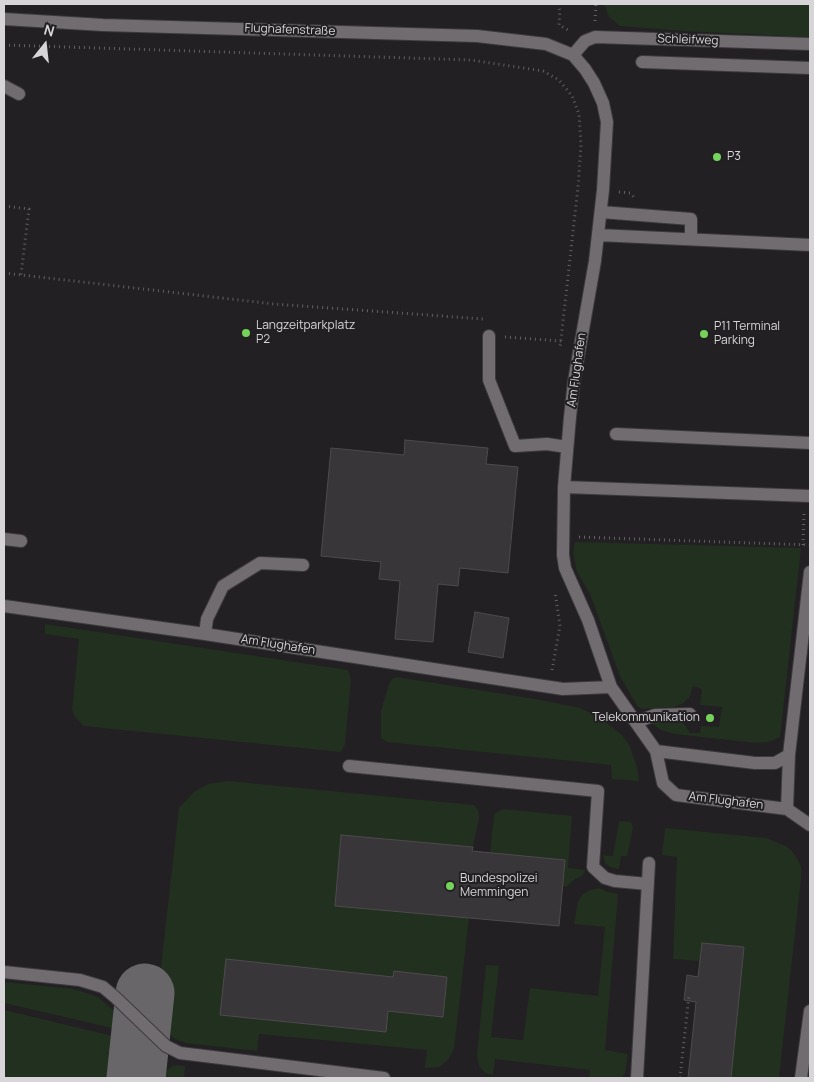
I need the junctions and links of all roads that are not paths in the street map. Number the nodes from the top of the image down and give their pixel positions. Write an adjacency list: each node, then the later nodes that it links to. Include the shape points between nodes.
1 (4, 19): 3 (street, Flughafenstraße, via 477,36 546,44)
2 (810, 44): 3 (street, Schleifweg, via 595,37 585,41)
3 (572, 55): 8 (street, Am Flughafen, via 594,83 607,122)
4 (642, 62): 5 (street)
5 (810, 68)
6 (4, 86): 7 (street)
7 (19, 94)
8 (601, 212): 9 (street, Am Flughafen); 10 (street, via 691,218)
9 (598, 234): 10 (street); 15 (street, Am Flughafen, via 574,380)
10 (691, 239): 11 (street)
11 (810, 245)
12 (489, 336): 15 (street, via 489,380 515,446 548,444)
13 (616, 434): 14 (street)
14 (810, 443)
15 (567, 448): 16 (street, Am Flughafen)
16 (564, 487): 17 (street); 24 (street, Am Flughafen, via 565,568)
17 (807, 496)
18 (4, 539): 19 (street)
19 (21, 541)
20 (303, 565): 23 (street, via 260,563 223,586 207,619)
21 (810, 572): 28 (street)
22 (4, 606): 23 (street, Am Flughafen)
23 (205, 634): 24 (street, Am Flughafen, via 563,689)
24 (611, 687): 26 (street, Am Flughafen)
25 (690, 714): 26 (street, via 655,715)
26 (636, 722): 27 (street, Am Flughafen)
27 (656, 751): 28 (street, via 754,763 775,763); 30 (street, Am Flughafen, via 663,783 676,795)
28 (789, 754): 30 (street)
29 (349, 766): 33 (street, via 598,791 594,867 605,878)
30 (788, 809): 31 (street, Am Flughafen)
31 (810, 825)
32 (649, 863): 33 (street)
33 (648, 884): 37 (street)
34 (4, 972): 36 (street, via 80,980 103,987 166,1046 180,1053)
35 (810, 1011): 38 (street)
36 (384, 1078)
37 (637, 1078)
38 (801, 1078)

